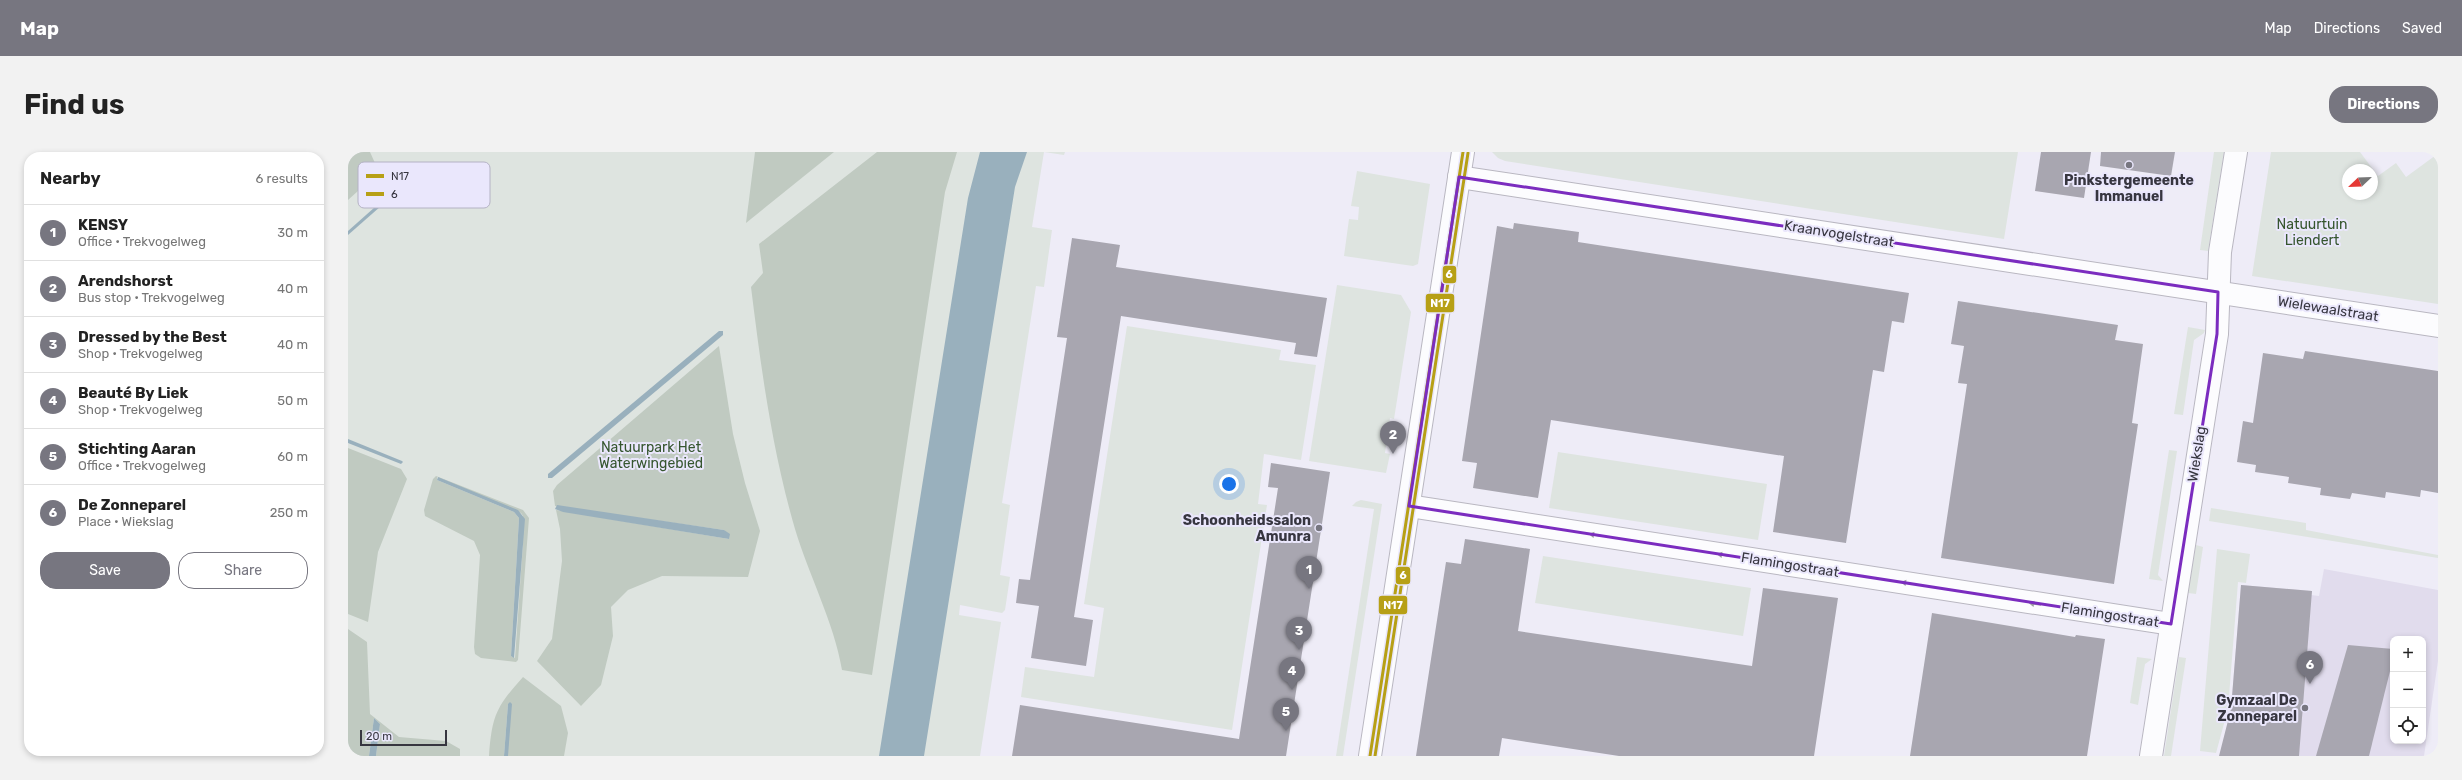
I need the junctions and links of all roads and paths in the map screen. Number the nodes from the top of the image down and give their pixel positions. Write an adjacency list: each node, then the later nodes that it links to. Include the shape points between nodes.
1 (1463, 152): 3 (street)
2 (2236, 152): 4 (street, Wiekslag, via 2220,252)
3 (1459, 177): 4 (street, Kraanvogelstraat); 6 (street)
4 (2218, 292): 5 (street, Wielewaalstraat); 7 (street, Wiekslag, via 2217,334)
5 (2438, 326)
6 (1409, 506): 7 (street, Flamingostraat, one-way to 6); 8 (street)
7 (2171, 624): 9 (street, Wiekslag)
8 (1370, 756)
9 (2151, 756)

